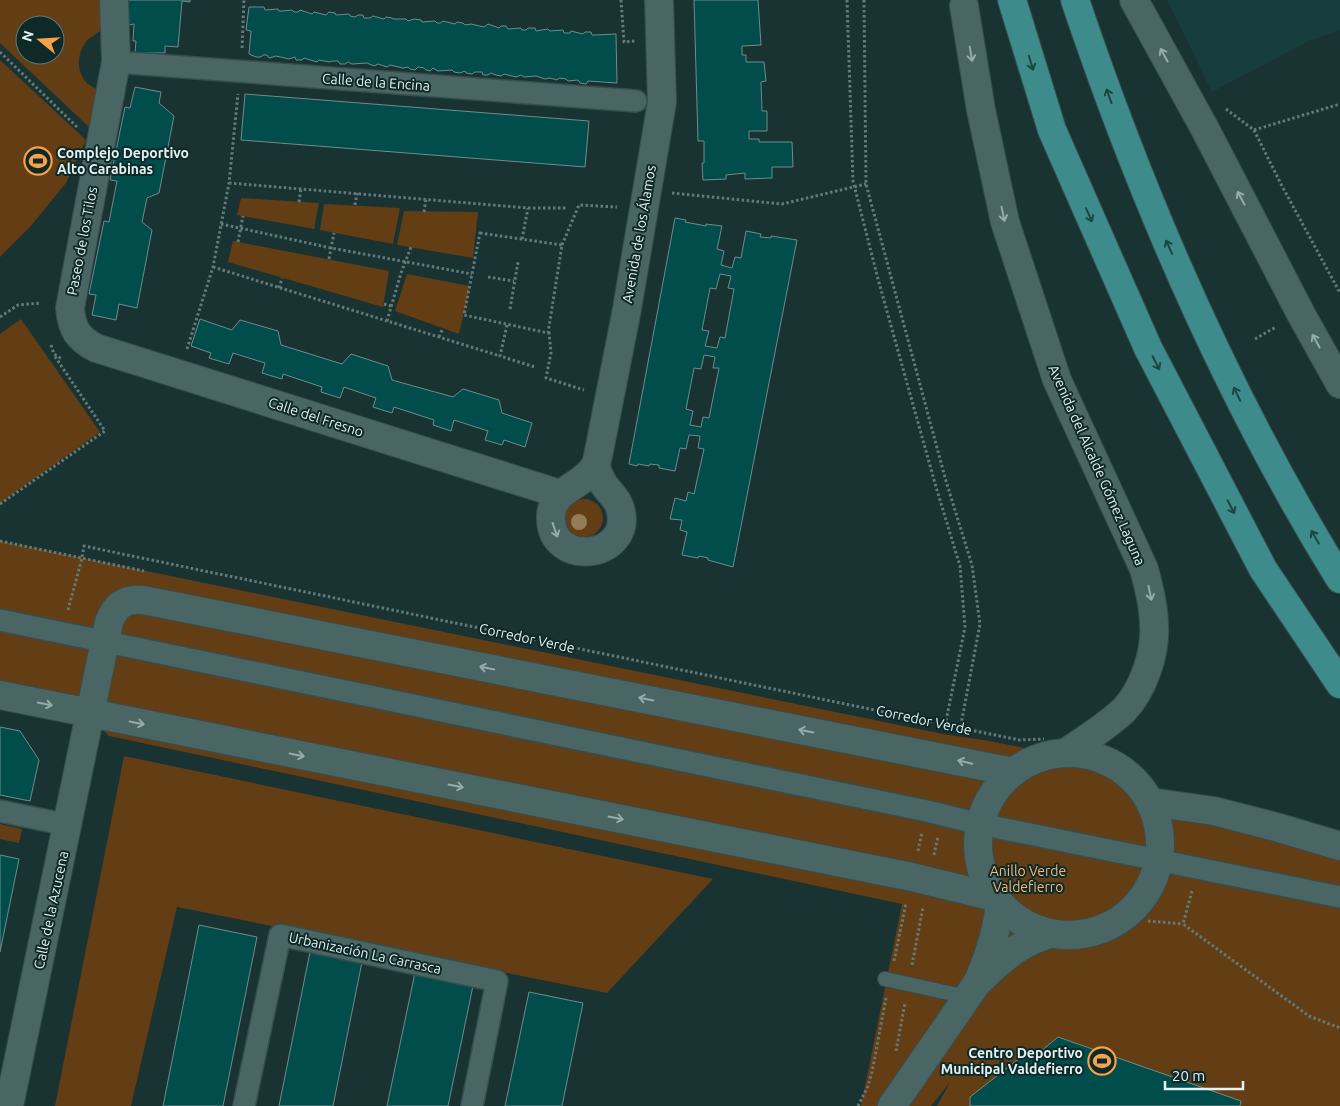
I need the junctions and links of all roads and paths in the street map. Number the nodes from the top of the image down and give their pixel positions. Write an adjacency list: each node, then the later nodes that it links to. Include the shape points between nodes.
1 (114, 0): 12 (street, Paseo de los Tilos)
2 (244, 0): 13 (path)
3 (621, 0): 11 (path, via 624,42)
4 (659, 0): 69 (street, Avenida de los Álamos, via 662,102 627,309)
5 (847, 0): 21 (path, via 850,134)
6 (864, 0): 19 (path)
7 (1012, 0): 76 (main road, one-way to 76, via 1052,130 1148,348 1263,569)
8 (1075, 0): 72 (main road, one-way to 8, via 1265,451 1192,300 1130,153)
9 (1134, 0): 67 (street, one-way to 9)
10 (964, 3): 82 (street, Avenida del Alcalde Gómez Laguna, one-way to 82, via 981,110 1005,222 1057,380 1144,569 1155,627 1150,661 1140,686 1124,709 1094,734)
11 (636, 40)
12 (116, 62): 13 (street, Calle de la Encina); 60 (street, Paseo de los Tilos, via 70,308)
13 (241, 72): 14 (street, Calle de la Encina); 18 (path)
14 (636, 101)
15 (1340, 104): 17 (path)
16 (1224, 108): 17 (path)
17 (1254, 130): 49 (path)
18 (229, 182): 20 (path); 32 (path)
19 (866, 184): 21 (path); 80 (path, via 946,481 972,565 980,624)
20 (301, 188): 22 (path); 25 (path)
21 (855, 188): 23 (path, via 782,204); 79 (path, via 960,566 965,627)
22 (357, 193): 24 (path); 26 (path)
23 (671, 193)
24 (426, 199): 28 (path); 30 (path)
25 (298, 202)
26 (355, 206)
27 (615, 207): 37 (path, via 580,205)
28 (528, 208): 29 (path); 35 (path)
29 (568, 208)
30 (424, 212)
31 (243, 216): 33 (path)
32 (221, 224): 33 (path); 43 (path)
33 (241, 229): 36 (path); 39 (path)
34 (334, 233): 39 (path)
35 (522, 239): 37 (path); 44 (path, via 480,234)
36 (238, 242)
37 (562, 245): 59 (path)
38 (411, 247): 41 (path)
39 (331, 248): 40 (path); 41 (path)
40 (330, 259)
41 (406, 262): 44 (path); 52 (path)
42 (518, 262): 47 (path)
43 (213, 267): 48 (path); 66 (path)
44 (472, 274): 56 (path, via 464,315)
45 (488, 277): 47 (path)
46 (282, 278): 48 (path)
47 (514, 281): 53 (path)
48 (279, 288): 55 (path)
49 (1340, 292)
50 (41, 303): 54 (path, via 18,305)
51 (384, 304): 52 (path)
52 (391, 306): 55 (path)
53 (510, 309)
54 (0, 317)
55 (387, 321): 61 (path)
56 (507, 325): 59 (path, via 548,333); 64 (path)
57 (1276, 327): 62 (path)
58 (443, 328): 61 (path)
59 (549, 330): 68 (path, via 551,354 546,378)
60 (76, 332): 66 (street, Calle del Fresno, via 96,348)
61 (439, 337): 64 (path)
62 (1255, 339)
63 (54, 354): 71 (path, via 105,431)
64 (500, 356): 65 (path)
65 (536, 367)
66 (179, 374): 70 (street, Calle del Fresno)
67 (1340, 384)
68 (584, 391)
69 (595, 466): 70 (street); 70 (street, one-way to 69, via 551,516 553,528 562,543 578,552 590,552 611,542 622,521 620,509)
70 (560, 494)
71 (0, 504)
72 (1340, 578)
73 (0, 620): 74 (street)
74 (62, 633): 75 (street); 79 (path, Corredor Verde, via 84,546)
75 (105, 642): 78 (street); 83 (street, one-way to 75, via 143,600 128,600 117,608 109,622); 88 (street)
76 (1340, 684)
77 (0, 695): 78 (street, one-way to 78)
78 (90, 713): 90 (street, Calle de la Azucena); 94 (street, one-way to 94)
79 (945, 725): 80 (path, Corredor Verde); 81 (path)
80 (960, 728): 82 (path, Corredor Verde); 83 (path)
81 (943, 734)
82 (1057, 746): 84 (street); 85 (street, via 1104,760 1122,770)
83 (954, 759): 84 (street, one-way to 83)
84 (1013, 772): 89 (street, via 986,804)
85 (1150, 802): 87 (street); 92 (street, via 1156,820)
86 (0, 811): 90 (street)
87 (1214, 811): 91 (street); 92 (street, via 1178,827)
88 (941, 815): 89 (street); 94 (path)
89 (980, 824): 92 (street); 96 (street, via 979,861 985,880)
90 (68, 825): 105 (street, Calle de la Azucena)
91 (1340, 846)
92 (1159, 849): 93 (street); 99 (street, via 1153,878 1140,900 1122,918 1099,930 1074,935)
93 (1198, 868): 95 (street); 98 (path)
94 (927, 881): 96 (street); 101 (path)
95 (1340, 897)
96 (997, 900): 99 (street, via 1014,918); 102 (street, via 998,927)
97 (1148, 921): 98 (path)
98 (1183, 924): 103 (path, via 1309,1016)
99 (1049, 934): 102 (street, via 1015,950)
100 (884, 980): 101 (lane)
101 (908, 984): 102 (lane); 104 (path)
102 (972, 990): 108 (street)
103 (1340, 1028)
104 (895, 1056)
105 (9, 1106)
106 (244, 1106): 107 (street, Urbanización La Carrasca, via 280,935 497,981)
107 (472, 1106)
108 (892, 1106)

